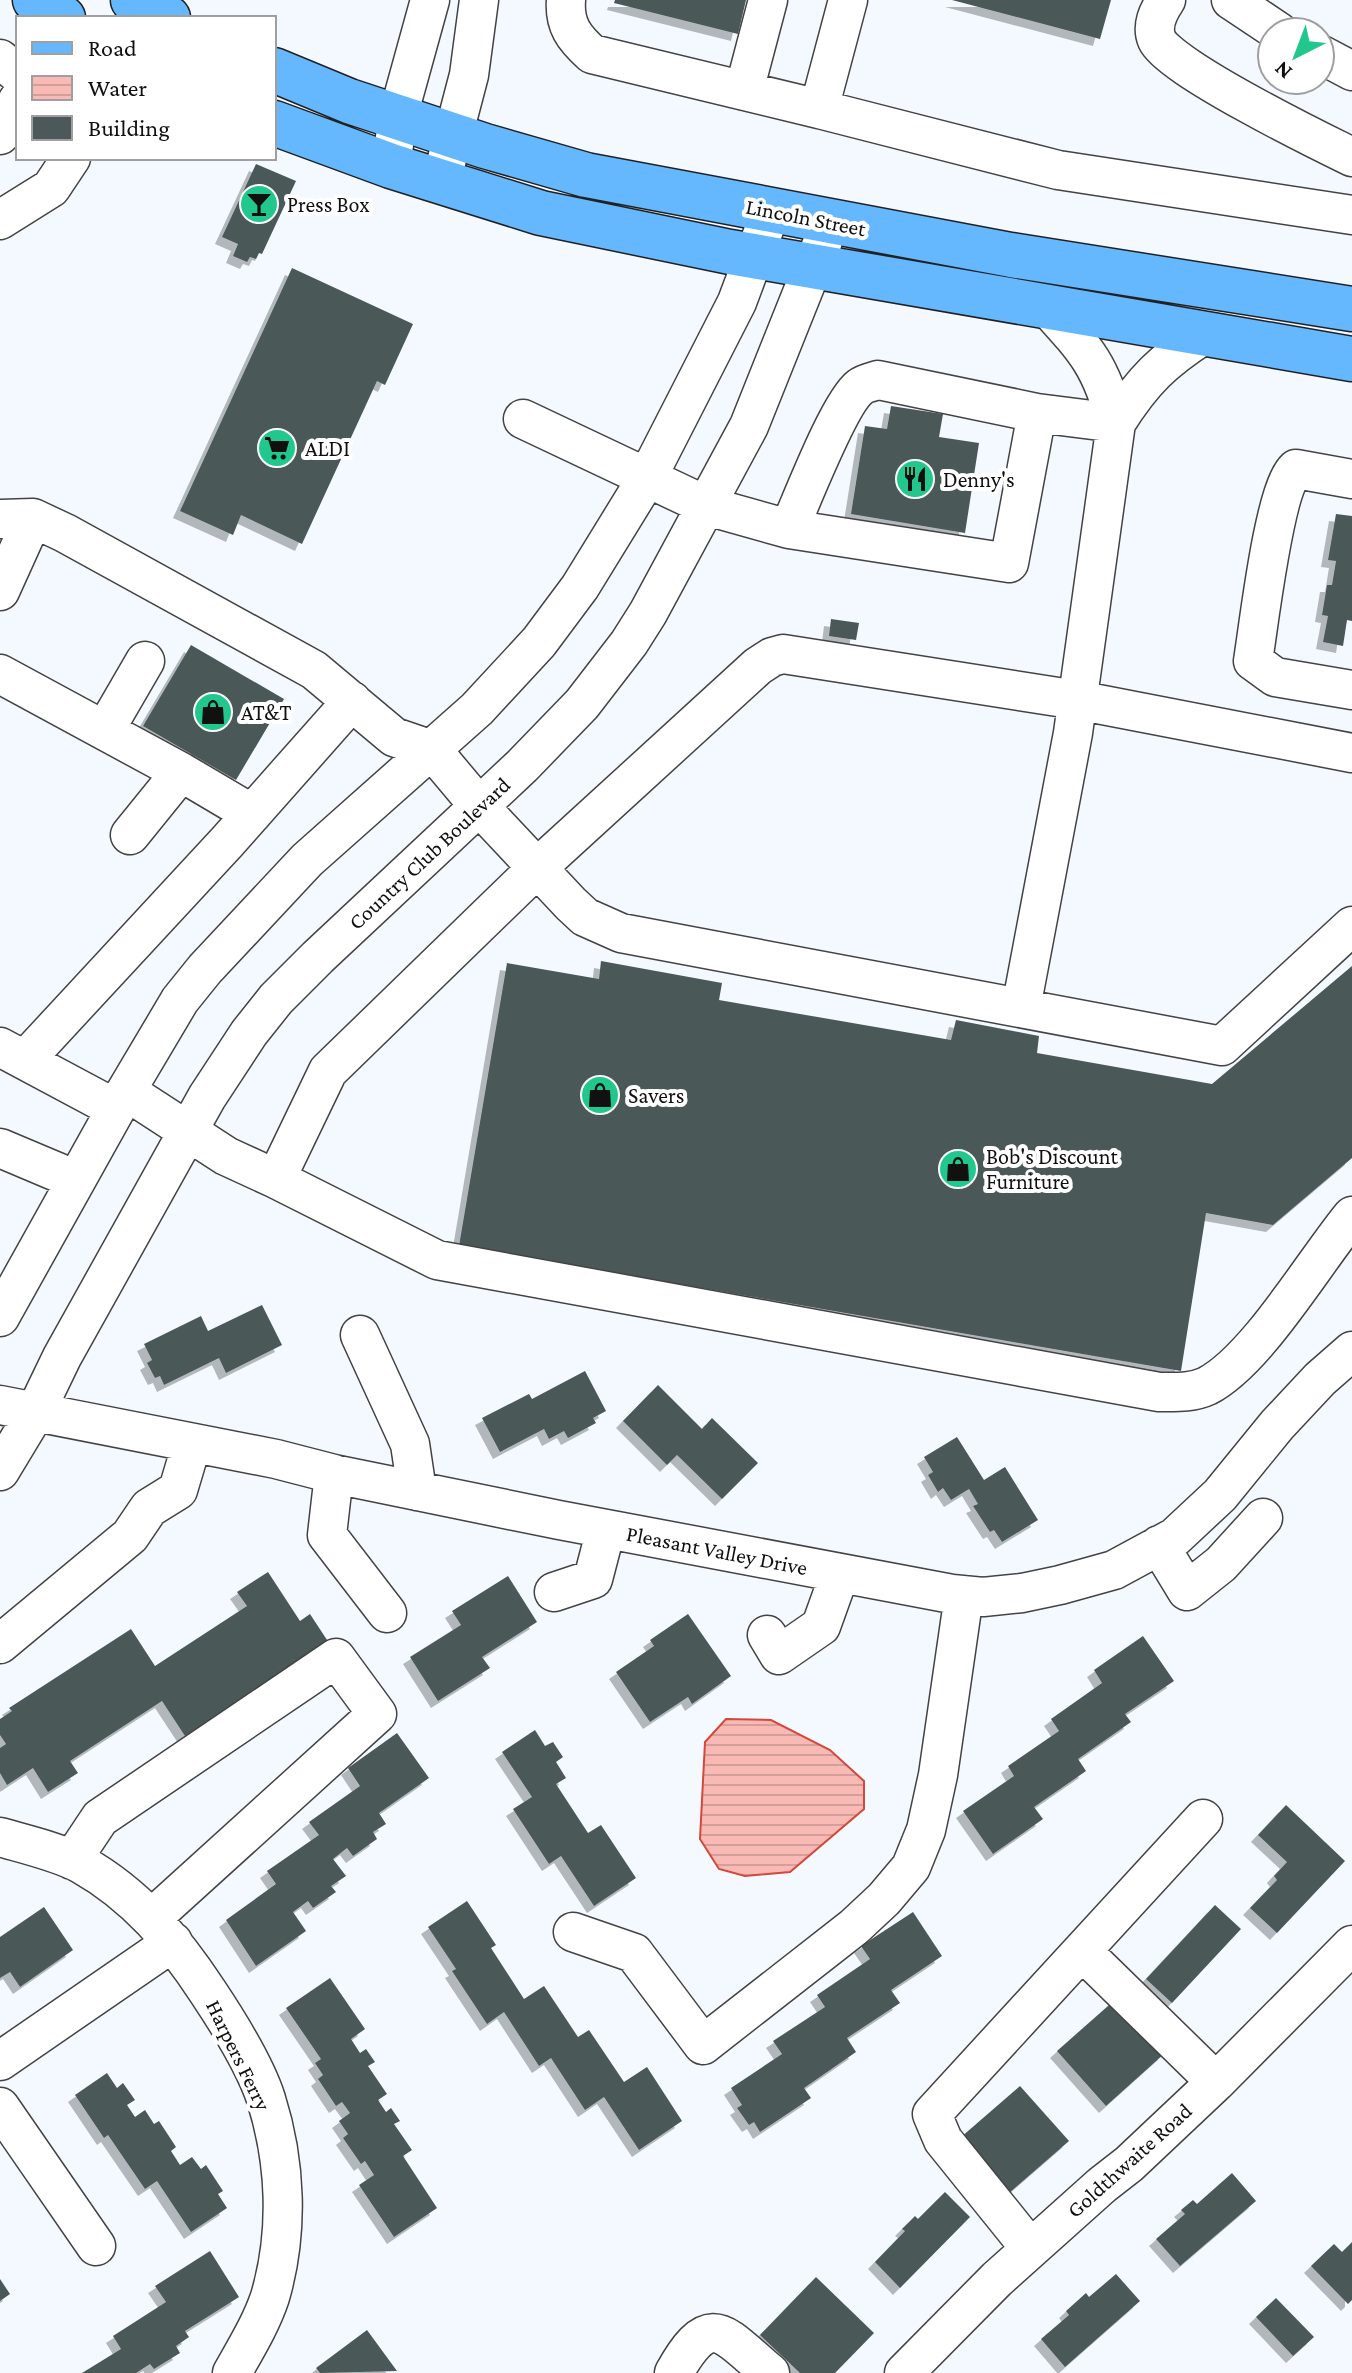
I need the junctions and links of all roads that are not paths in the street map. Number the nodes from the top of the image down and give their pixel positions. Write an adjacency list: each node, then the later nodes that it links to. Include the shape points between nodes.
1 (35, 0): 10 (main road)
2 (133, 0): 11 (main road)
3 (430, 0): 19 (street)
4 (479, 0): 22 (street, via 469,75)
5 (566, 0): 16 (street, via 570,32 592,54)
6 (768, 0): 16 (street)
7 (848, 0): 18 (street)
8 (1166, 0): 23 (street, via 1155,33 1172,56 1262,112)
9 (1231, 0): 12 (street)
10 (60, 16)
11 (164, 16)
12 (1256, 17)
13 (0, 59): 15 (street)
14 (276, 71): 19 (main road, Lincoln Street)
15 (16, 72)
16 (744, 91): 18 (street)
17 (16, 104): 21 (street)
18 (819, 109): 28 (street, via 1058,170)
19 (398, 116): 22 (main road, Lincoln Street); 25 (street)
20 (276, 124): 25 (main road)
21 (0, 135)
22 (453, 135): 26 (street); 27 (main road, Lincoln Street, via 586,175)
23 (1352, 157)
24 (70, 160): 29 (street, via 51,188)
25 (391, 166): 26 (main road)
26 (441, 182): 31 (main road, via 541,213)
27 (771, 211): 30 (main road, Lincoln Street); 31 (street)
28 (1352, 215)
29 (0, 220)
30 (829, 222): 32 (street, Country Club Boulevard); 34 (main road, Lincoln Street)
31 (753, 256): 32 (main road); 40 (street, via 737,302)
32 (815, 266): 33 (main road); 42 (street, Country Club Boulevard, via 749,426)
33 (1048, 308): 35 (main road); 39 (street, via 1098,368)
34 (1352, 309)
35 (1205, 334): 36 (main road); 39 (street, via 1159,366)
36 (1352, 359)
37 (1037, 413): 39 (street); 44 (street, via 878,380 868,383 845,407); 44 (street, via 1009,563)
38 (523, 419): 40 (street)
39 (1116, 423): 51 (street)
40 (647, 478): 42 (street); 54 (street, via 539,642)
41 (1352, 479): 47 (street, via 1296,469 1288,476)
42 (707, 506): 44 (street); 57 (street, Country Club Boulevard, via 629,643 582,704)
43 (17, 518): 45 (street); 52 (street, via 314,670)
44 (789, 529)
45 (0, 591)
46 (145, 661): 53 (street)
47 (1253, 661): 48 (street); 50 (street, via 1275,677)
48 (1352, 668)
49 (0, 674): 53 (street)
50 (1352, 690)
51 (1077, 700): 55 (street); 60 (street, via 783,654 772,657); 62 (street)
52 (352, 701): 54 (street, via 394,737); 58 (street)
53 (105, 730): 56 (street)
54 (432, 750): 57 (street); 64 (street, via 307,860 205,969 180,1000)
55 (1352, 753)
56 (181, 772): 58 (street); 59 (street)
57 (479, 806): 60 (street); 65 (street, Country Club Boulevard, via 276,999)
58 (252, 814): 63 (street)
59 (130, 835)
60 (537, 868): 62 (street, via 585,917 621,933); 67 (street, via 328,1071)
61 (1352, 926): 62 (street, via 1222,1046)
62 (1021, 1008)
63 (12, 1054): 64 (street)
64 (121, 1100): 65 (street); 68 (street)
65 (188, 1132): 67 (street); 73 (street, Country Club Boulevard, via 62,1357)
66 (0, 1148): 68 (street)
67 (276, 1179): 69 (street, via 437,1260 1159,1392 1190,1392 1209,1385 1251,1349)
68 (76, 1180): 70 (street)
69 (1352, 1216)
70 (0, 1317)
71 (360, 1335): 77 (street, via 410,1444)
72 (1352, 1351): 80 (street, Pleasant Valley Drive, via 1303,1397 1203,1513)
73 (18, 1409): 74 (street, Pleasant Valley Drive); 75 (street, Country Club Boulevard)
74 (192, 1443): 76 (street, Pleasant Valley Drive); 86 (street, via 178,1490 149,1508 130,1536)
75 (0, 1471)
76 (334, 1474): 77 (street, Pleasant Valley Drive); 84 (street, via 327,1535)
77 (417, 1491): 79 (street, Pleasant Valley Drive)
78 (1263, 1518): 80 (street, via 1221,1564 1187,1591)
79 (606, 1529): 81 (street, Pleasant Valley Drive); 82 (street, via 593,1579)
80 (1159, 1545): 83 (street, Pleasant Valley Drive, via 1114,1570 1060,1585 1022,1593)
81 (840, 1573): 83 (street, Pleasant Valley Drive); 85 (street, via 821,1626 779,1655)
82 (554, 1592)
83 (964, 1595): 91 (street, via 926,1830 911,1867 854,1927 703,2045 634,1953)
84 (387, 1613)
85 (767, 1635)
86 (0, 1644)
87 (1203, 1819): 93 (street)
88 (0, 1837): 89 (street, Harpers Ferry)
89 (72, 1860): 90 (street, Harpers Ferry, via 110,1884); 90 (street, via 100,1818 336,1658 377,1714)
90 (163, 1930): 94 (street); 99 (street, Harpers Ferry, via 229,2025 265,2097 283,2173 281,2238 270,2297)
91 (573, 1932)
92 (1352, 1945): 95 (street, Goldthwaite Road)
93 (1082, 1951): 95 (street); 98 (street, via 932,2114 943,2140)
94 (0, 2061)
95 (1216, 2082): 98 (street, Goldthwaite Road)
96 (0, 2107): 97 (street)
97 (96, 2246)
98 (1030, 2248): 102 (street, Goldthwaite Road)
99 (232, 2373)
100 (674, 2373): 101 (street, via 704,2334 714,2331)
101 (770, 2373)
102 (904, 2373)

